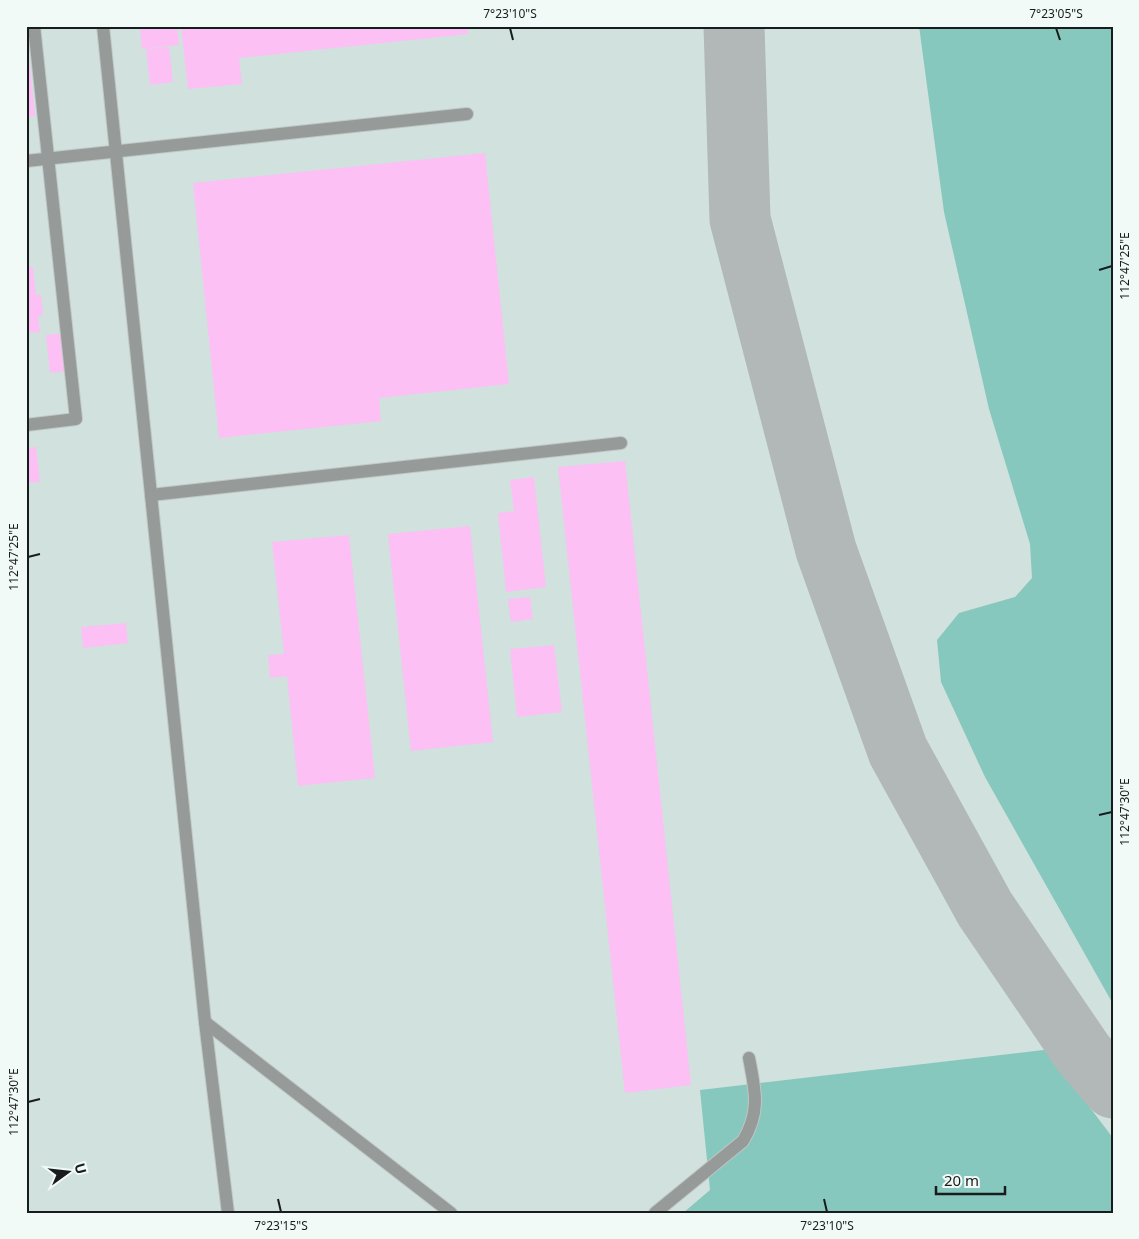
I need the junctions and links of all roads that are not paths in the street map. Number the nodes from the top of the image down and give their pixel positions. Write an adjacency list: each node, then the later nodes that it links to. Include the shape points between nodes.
1 (34, 26): 5 (lane)
2 (103, 26): 4 (lane)
3 (467, 114): 4 (lane)
4 (116, 150): 5 (lane); 9 (lane)
5 (48, 158): 6 (lane); 7 (lane, via 76,419)
6 (26, 161)
7 (26, 426)
8 (621, 443): 9 (lane)
9 (151, 495): 10 (lane)
10 (205, 1022): 12 (lane); 13 (lane)
11 (749, 1058): 14 (lane, via 756,1109 749,1132 743,1141)
12 (228, 1213)
13 (451, 1213)
14 (655, 1213)

